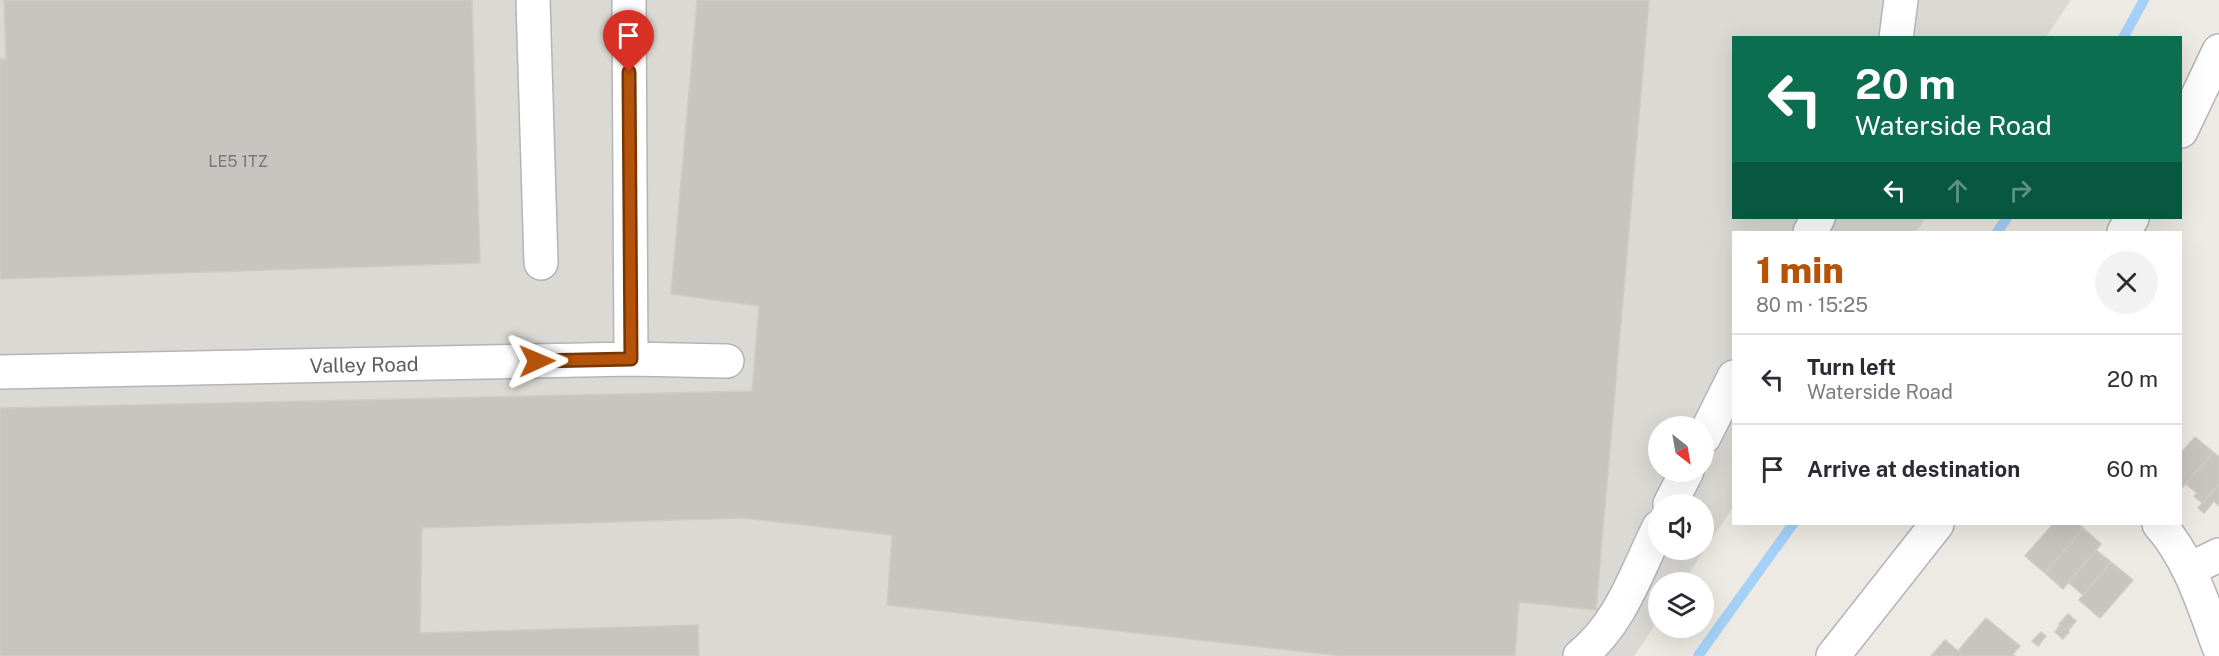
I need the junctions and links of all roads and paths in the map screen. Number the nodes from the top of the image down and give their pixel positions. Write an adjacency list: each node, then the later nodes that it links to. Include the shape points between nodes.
1 (533, 0): 7 (street)
2 (629, 0): 8 (street)
3 (1901, 0): 4 (street)
4 (1896, 36)
5 (2219, 51): 6 (street)
6 (2182, 129)
7 (541, 263)
8 (631, 359): 9 (street, Valley Road); 10 (street, Valley Road)
9 (727, 361)
10 (0, 372)
11 (1732, 381): 12 (street)
12 (1714, 417)
13 (1936, 525): 20 (street)
14 (2160, 525): 17 (street)
15 (1648, 550): 19 (street, via 1614,619)
16 (2219, 555): 17 (street)
17 (2190, 569): 18 (street)
18 (2219, 647)
19 (1580, 656)
20 (1833, 656)

